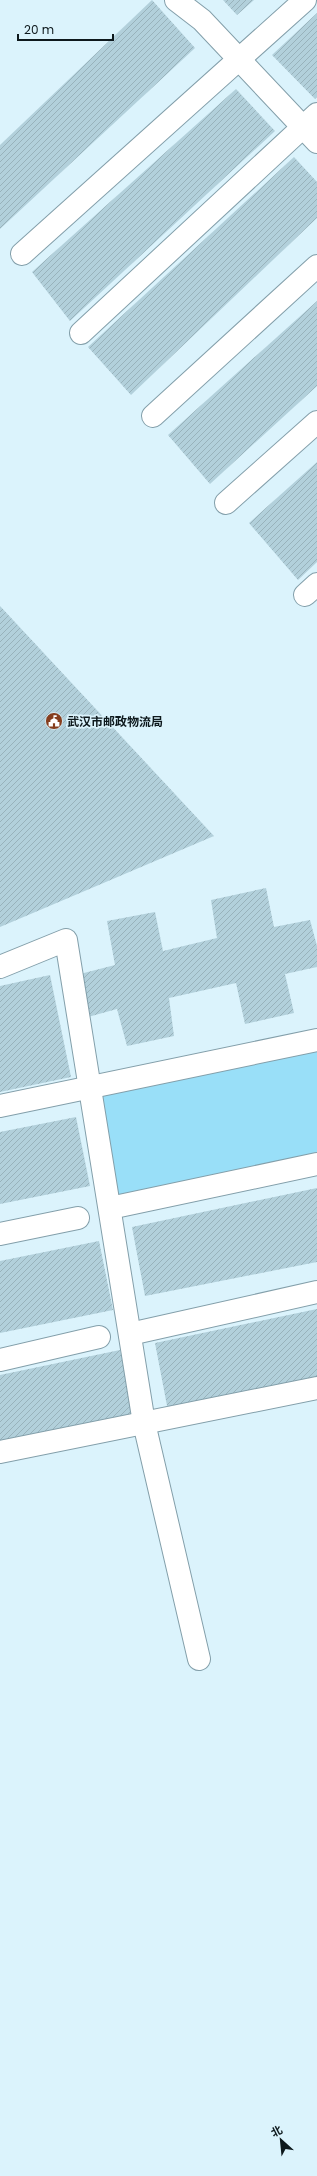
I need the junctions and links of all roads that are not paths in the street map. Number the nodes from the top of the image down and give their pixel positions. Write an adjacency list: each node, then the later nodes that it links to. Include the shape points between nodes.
1 (176, 0): 3 (street, via 202,20)
2 (305, 0): 3 (street)
3 (239, 59): 4 (street); 5 (street)
4 (312, 128): 7 (street)
5 (22, 254)
6 (317, 266): 8 (street)
7 (81, 333)
8 (153, 416)
9 (317, 422): 10 (street)
10 (226, 503)
11 (0, 967): 13 (street, via 66,940)
12 (317, 1040): 13 (street)
13 (90, 1086): 14 (street); 16 (street)
14 (0, 1106)
15 (317, 1164): 16 (street)
16 (110, 1208): 20 (street)
17 (78, 1218): 18 (street)
18 (0, 1234)
19 (317, 1292): 20 (street)
20 (130, 1334): 24 (street)
21 (99, 1337): 22 (street)
22 (0, 1360)
23 (317, 1388): 24 (street)
24 (144, 1423): 25 (street); 26 (street)
25 (0, 1452)
26 (198, 1660)

